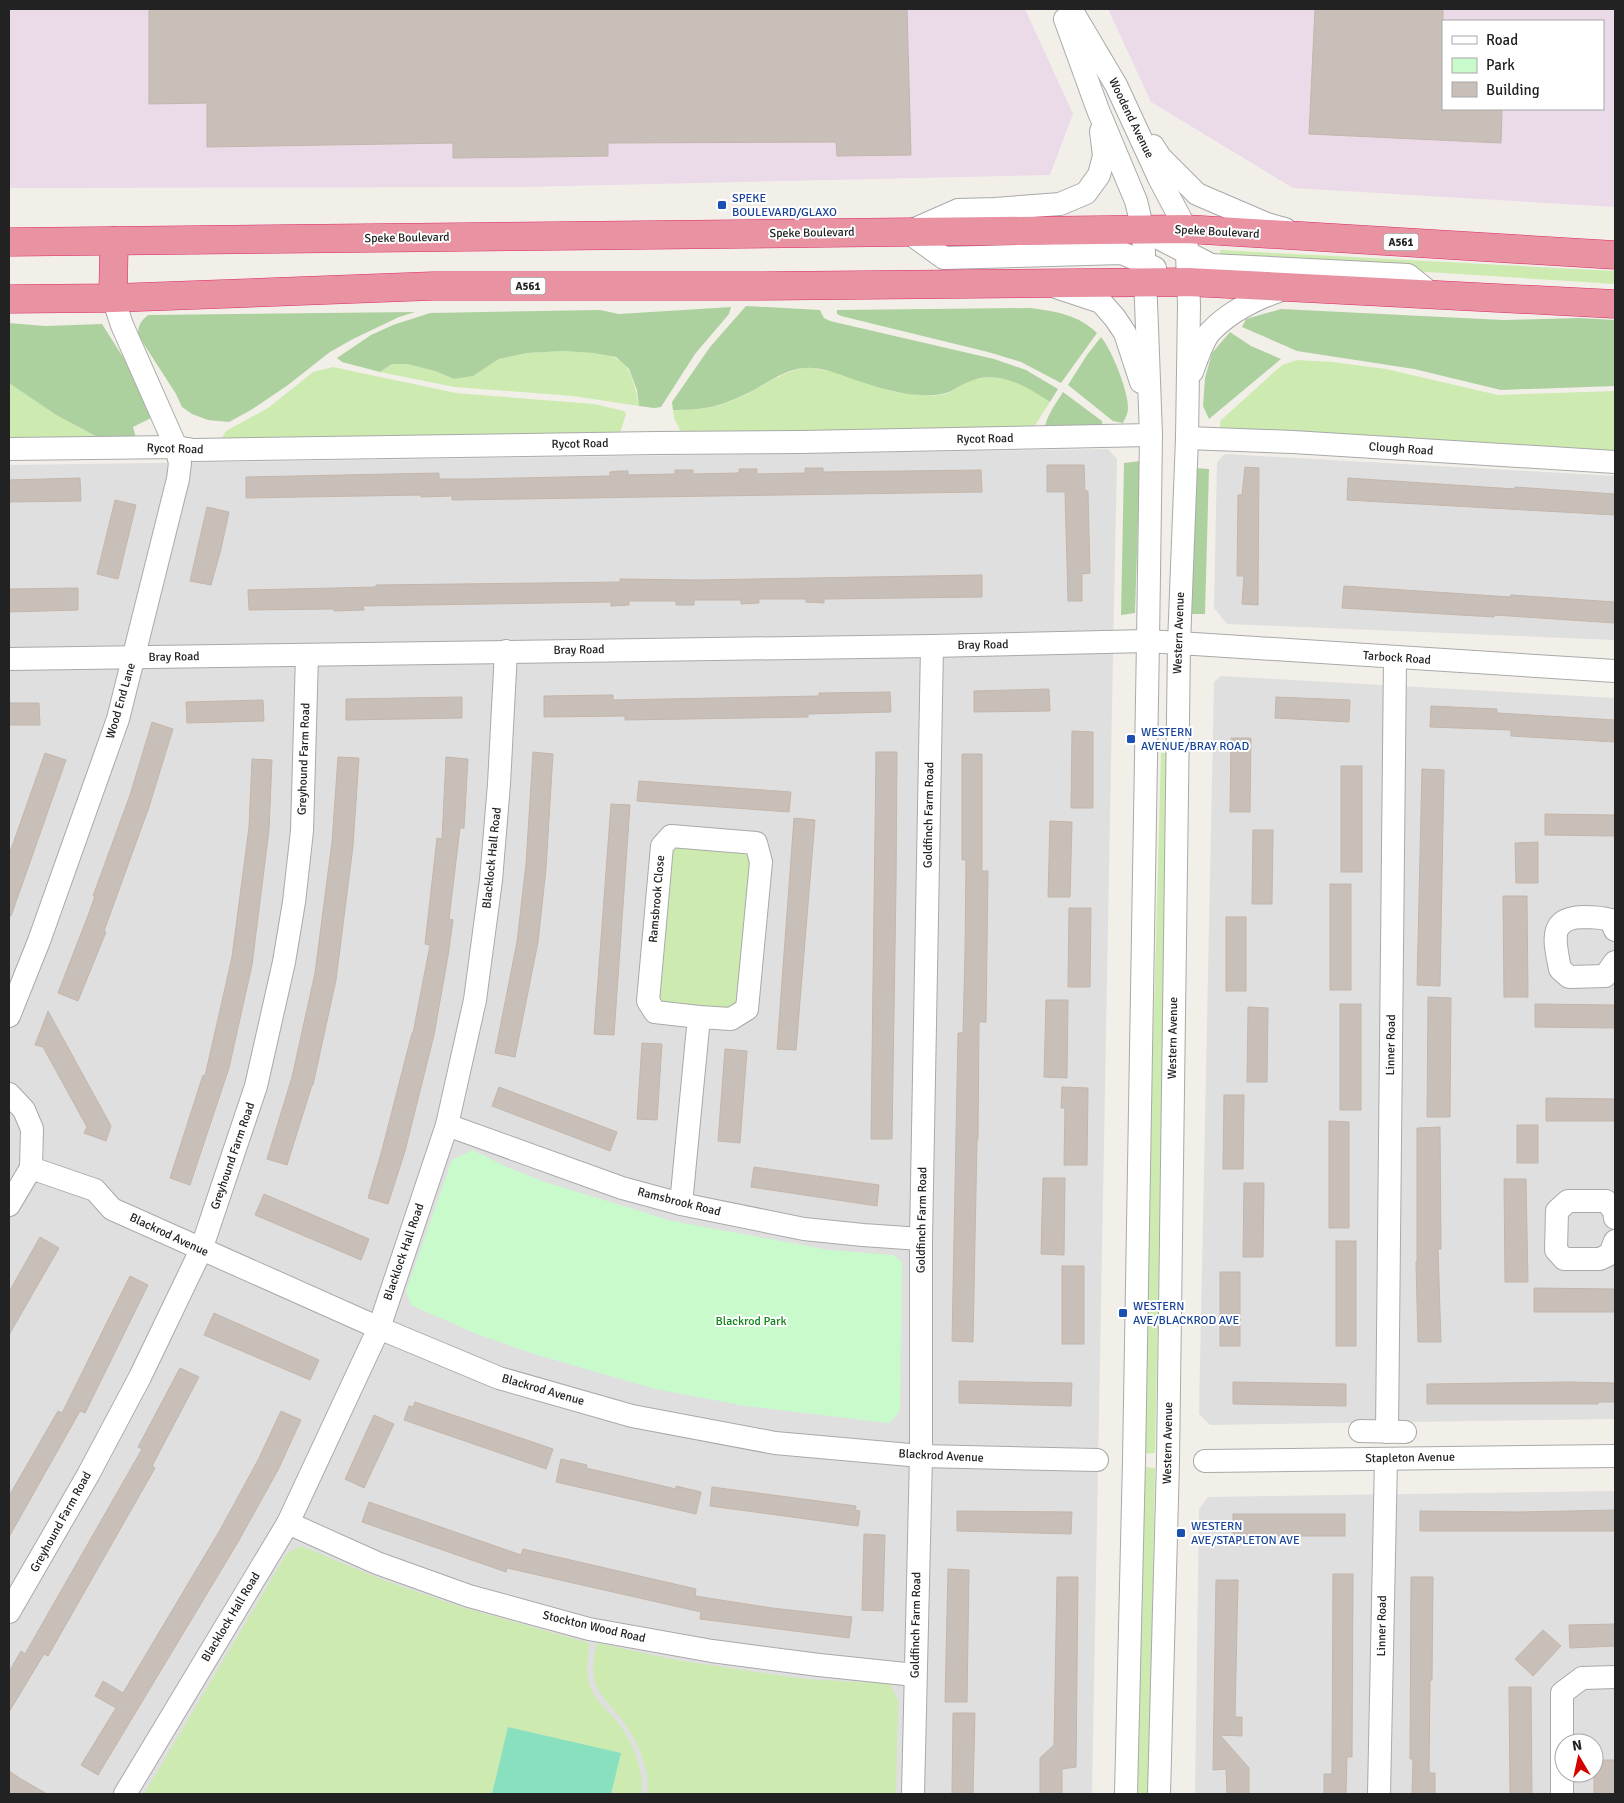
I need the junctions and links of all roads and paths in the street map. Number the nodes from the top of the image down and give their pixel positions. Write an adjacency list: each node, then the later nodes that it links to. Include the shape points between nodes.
1 (1061, 9): 4 (street, Woodend Avenue)
2 (1071, 9): 3 (street, Woodend Avenue)
3 (1116, 85): 7 (street, via 1160,157 1197,194 1267,224); 9 (street, Woodend Avenue)
4 (1098, 110): 5 (street, Woodend Avenue, via 1136,202); 6 (street, via 1104,156 1099,176 1086,193 1060,204 958,210)
5 (1143, 230): 6 (highway, Speke Boulevard / A561); 9 (highway, Speke Boulevard / A561); 12 (street, Woodend Avenue)
6 (908, 232): 8 (highway, Speke Boulevard / A561); 12 (street, A561, via 944,258 1122,253)
7 (1310, 237): 9 (highway, Speke Boulevard / A561); 11 (highway, Speke Boulevard / A561)
8 (114, 241): 10 (highway, Speke Boulevard / A561); 17 (highway)
9 (1187, 241): 13 (street, Western Avenue); 16 (street, A561, via 1211,265 1408,275)
10 (9, 242)
11 (1615, 256)
12 (1145, 273): 13 (highway, A561); 14 (highway, A561); 21 (street)
13 (1188, 282): 15 (highway, A561); 20 (street, Western Avenue)
14 (1047, 284): 17 (highway, A561, via 433,286); 21 (street, via 1101,302 1115,318 1125,333)
15 (1290, 288): 16 (highway, A561); 20 (street, via 1260,297 1209,333)
16 (1432, 295): 19 (highway, A561)
17 (113, 298): 18 (highway, A561); 24 (street, Wood End Lane)
18 (9, 299)
19 (1615, 304)
20 (1188, 384): 23 (street, Western Avenue)
21 (1150, 412): 22 (street)
22 (1151, 435): 24 (street, Rycot Road, via 194,450); 27 (street)
23 (1187, 438): 26 (street, Clough Road); 28 (street, Western Avenue)
24 (176, 447): 25 (street, Rycot Road); 32 (street, Wood End Lane, via 180,463 178,479)
25 (9, 449)
26 (1615, 462)
27 (1148, 641): 28 (street, Bray Road); 29 (street, Bray Road); 62 (street)
28 (1179, 644): 33 (street, Tarbock Road); 63 (street, Western Avenue, via 1168,1461)
29 (932, 646): 30 (street, Bray Road); 46 (street, Goldfinch Farm Road)
30 (506, 651): 31 (street, Bray Road); 41 (street, Blacklock Hall Road, via 492,880 475,1000)
31 (307, 655): 32 (street, Bray Road); 48 (street, Greyhound Farm Road, via 302,831 284,962 256,1086)
32 (133, 657): 34 (street, Bray Road); 38 (street, Wood End Lane, via 118,719)
33 (1395, 658): 35 (street, Tarbock Road); 50 (street, Linner Road, via 1396,1432)
34 (9, 659)
35 (1615, 671)
36 (1615, 930): 37 (street, via 1611,920 1602,917 1571,917 1560,922 1556,932 1560,969 1569,977 1605,976)
37 (1615, 962)
38 (9, 1016)
39 (699, 1017): 39 (street, Ramsbrook Close, via 655,1012 648,1001 662,846 671,836 756,843 761,862 747,1009 731,1019); 43 (street)
40 (9, 1094): 42 (street, via 24,1110 32,1129)
41 (447, 1125): 43 (street, Ramsbrook Road, via 622,1188); 49 (street, Blacklock Hall Road)
42 (31, 1168): 44 (street); 48 (street, Blackrod Avenue, via 94,1190 112,1209)
43 (681, 1204): 46 (street, Ramsbrook Road, via 804,1229)
44 (9, 1205)
45 (1615, 1218): 47 (street, via 1606,1201 1568,1201 1558,1211 1556,1250 1564,1259 1600,1259 1610,1254)
46 (922, 1239): 51 (street, Goldfinch Farm Road)
47 (1615, 1241)
48 (201, 1250): 49 (street, Blackrod Avenue); 57 (street, Greyhound Farm Road, via 136,1385)
49 (379, 1328): 51 (street, Blackrod Avenue, via 499,1378 632,1416 775,1443); 56 (street, Blacklock Hall Road)
50 (1360, 1431)
51 (921, 1456): 54 (street, Blackrod Avenue); 58 (street, Goldfinch Farm Road)
52 (1615, 1456): 53 (street, Stapleton Avenue)
53 (1386, 1459): 55 (street, Stapleton Avenue); 64 (street, Linner Road)
54 (1097, 1460)
55 (1205, 1461)
56 (288, 1523): 58 (street, Stockton Wood Road, via 377,1563 469,1596 590,1629 712,1651); 60 (street, Blacklock Hall Road)
57 (9, 1612)
58 (915, 1675): 61 (street, Goldfinch Farm Road)
59 (1615, 1677): 65 (street, via 1582,1678 1562,1693)
60 (125, 1794)
61 (913, 1794)
62 (1126, 1794)
63 (1159, 1794)
64 (1379, 1794)
65 (1562, 1794)

